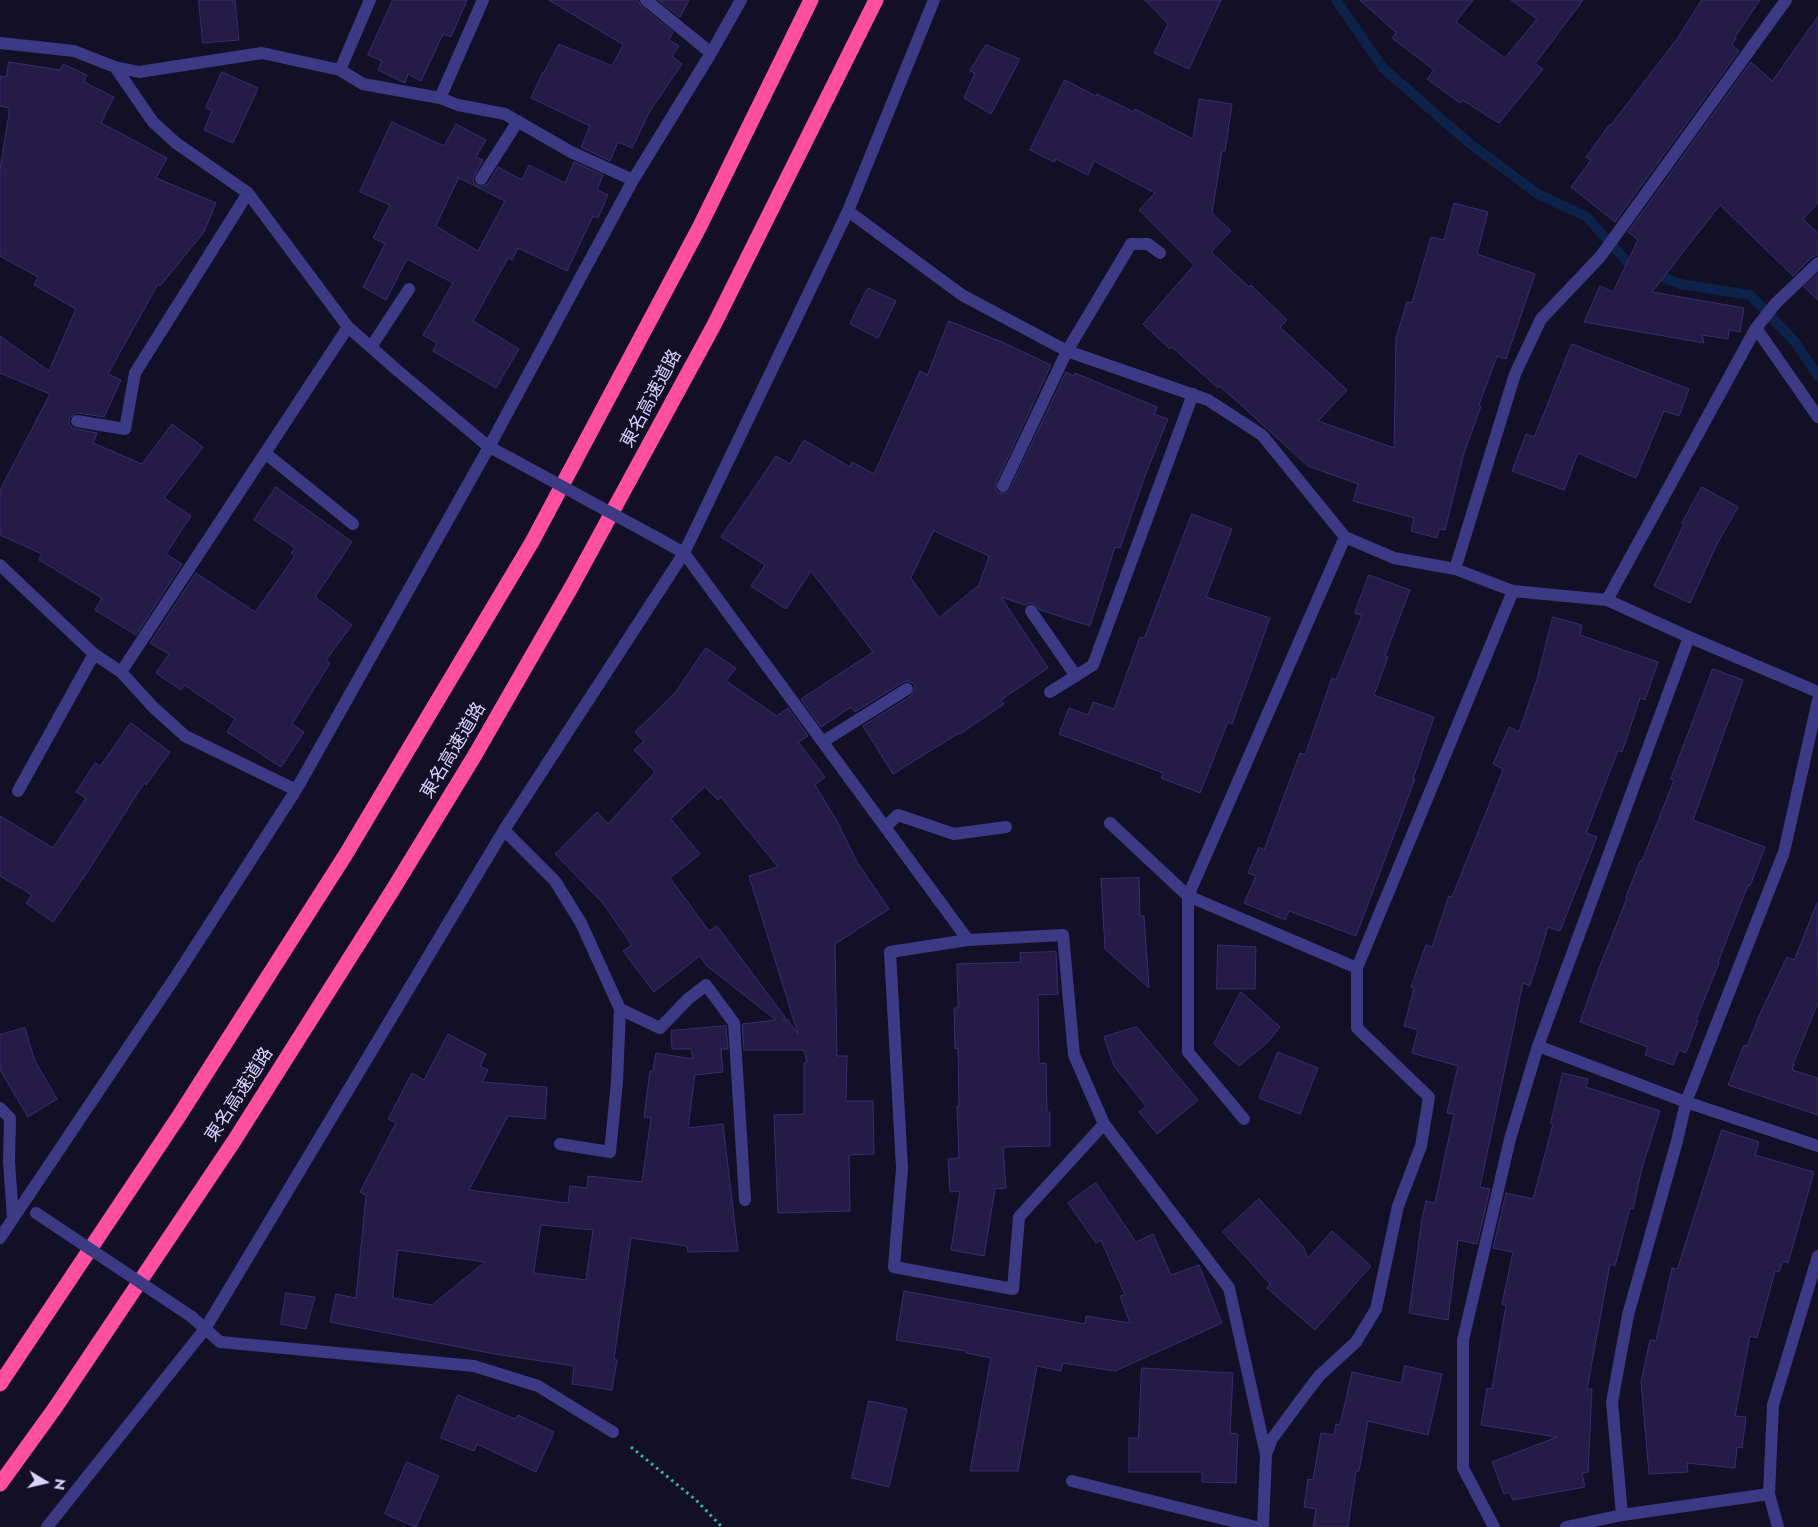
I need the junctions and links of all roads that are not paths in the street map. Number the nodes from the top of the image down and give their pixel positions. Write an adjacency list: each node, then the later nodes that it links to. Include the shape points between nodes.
1 (370, 0): 12 (street)
2 (483, 0): 13 (street)
3 (646, 0): 10 (street)
4 (741, 0): 10 (street)
5 (811, 0): 72 (highway, via 699,228 532,542 320,895 179,1116)
6 (876, 0): 76 (highway, 東名高速道路, via 709,334 572,586 475,755 234,1141 55,1408)
7 (934, 0): 18 (street)
8 (1786, 0): 36 (street, via 1600,256 1541,319 1515,374)
9 (0, 43): 11 (street, via 74,51)
10 (711, 53): 16 (street)
11 (115, 67): 12 (street, via 139,72 262,53); 17 (street, via 153,122 176,143)
12 (340, 70): 13 (street, via 363,84)
13 (440, 98): 14 (street, via 505,114)
14 (518, 121): 15 (street); 16 (street, via 571,152)
15 (481, 179)
16 (634, 180): 29 (street)
17 (248, 193): 23 (street); 28 (street, via 135,373 125,430)
18 (848, 211): 25 (street, via 962,295); 34 (street)
19 (1160, 253): 25 (street, via 1148,244 1131,244)
20 (1818, 263): 22 (street)
21 (409, 289): 24 (street)
22 (1758, 325): 27 (street); 38 (street)
23 (348, 327): 24 (street); 30 (street)
24 (372, 347): 29 (street)
25 (1067, 351): 26 (street); 31 (street)
26 (1193, 394): 33 (street, via 1208,400 1262,435); 43 (street, via 1093,665)
27 (1818, 417)
28 (77, 421)
29 (489, 446): 34 (street, bridge); 49 (street)
30 (265, 454): 32 (street); 42 (street)
31 (1003, 486)
32 (353, 524)
33 (1345, 537): 36 (street, via 1394,558); 55 (street)
34 (684, 553): 48 (street); 54 (street)
35 (0, 565): 41 (street)
36 (1454, 569): 37 (street)
37 (1513, 591): 38 (street); 57 (street)
38 (1607, 600): 40 (street)
39 (1031, 611): 43 (street)
40 (1689, 637): 46 (street); 59 (street)
41 (94, 654): 42 (street); 50 (street)
42 (121, 672): 49 (street, via 185,736)
43 (1076, 676): 45 (street)
44 (907, 689): 48 (street)
45 (1050, 692)
46 (1818, 692)
47 (1818, 700): 60 (street, via 1784,852)
48 (824, 741): 52 (street)
49 (296, 790): 67 (street, via 180,970)
50 (18, 791)
51 (1110, 823): 55 (street)
52 (886, 826): 53 (street, via 898,815 954,834); 56 (street)
53 (1006, 827)
54 (504, 830): 58 (street, via 555,881 581,923); 71 (street)
55 (1188, 896): 57 (street); 62 (street, via 1188,1052)
56 (968, 940): 63 (street, via 1063,935 1074,1055); 63 (street, via 890,952 902,1168 894,1267 1013,1289 1019,1217)
57 (1357, 968): 74 (street, via 1357,1028 1429,1096 1421,1146 1398,1206 1376,1309 1356,1342 1319,1376 1300,1401 1272,1439)
58 (620, 1009): 64 (street, via 610,1152); 66 (street, via 660,1028 706,985 734,1023)
59 (1538, 1046): 60 (street); 82 (street, via 1510,1139 1463,1340 1462,1468)
60 (1686, 1102): 65 (street); 78 (street, via 1628,1315 1612,1402)
61 (0, 1108): 68 (street, via 10,1118)
62 (1244, 1119)
63 (1104, 1124): 74 (street, via 1229,1288)
64 (560, 1144)
65 (1818, 1146)
66 (745, 1200)
67 (22, 1204): 68 (street); 71 (street, bridge, via 192,1317)
68 (13, 1218): 69 (street)
69 (0, 1238)
70 (1818, 1256): 77 (street, via 1773,1405)
71 (205, 1329): 73 (street, via 220,1342 474,1366 538,1386); 79 (street)
72 (0, 1384)
73 (613, 1432)
74 (1266, 1455): 81 (street)
75 (1072, 1481): 80 (street)
76 (0, 1484)
77 (1769, 1494): 78 (street); 84 (street)
78 (1622, 1515): 83 (street)
79 (47, 1527)
80 (1256, 1527)
81 (1263, 1527)
82 (1494, 1527)
83 (1566, 1527)
84 (1778, 1527)

